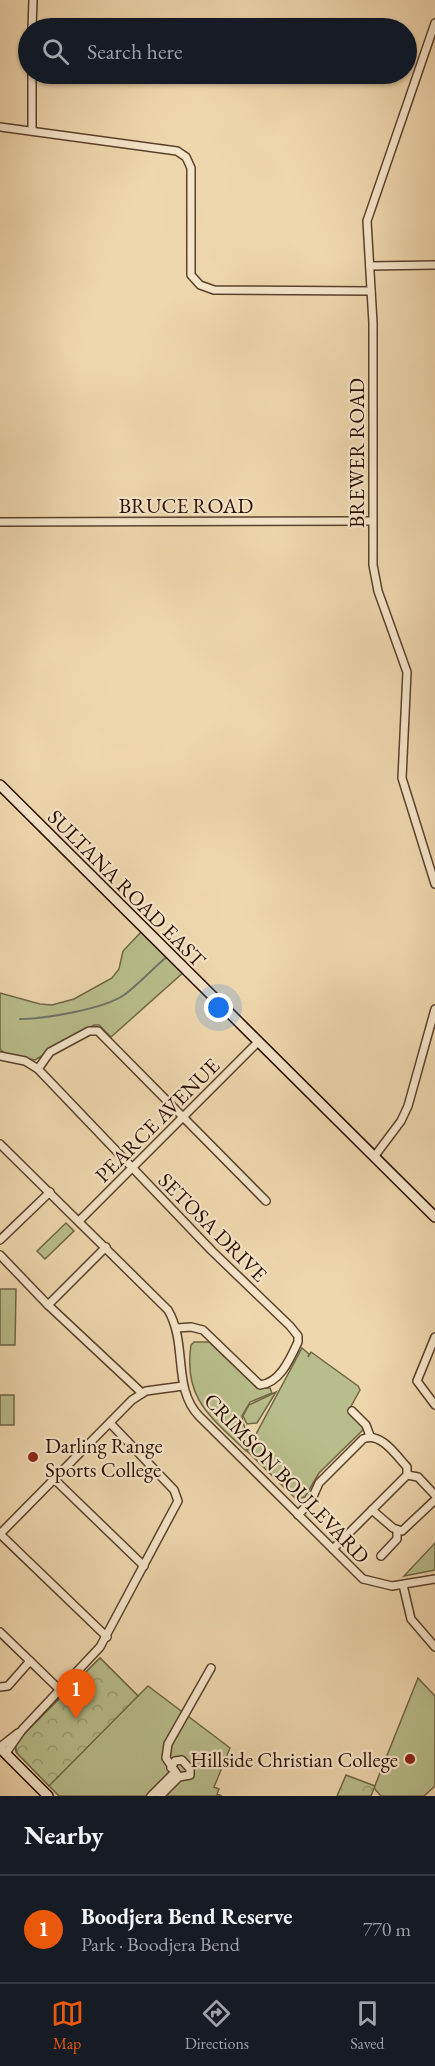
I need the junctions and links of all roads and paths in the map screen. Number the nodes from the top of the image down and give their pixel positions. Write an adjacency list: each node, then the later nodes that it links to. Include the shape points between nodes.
1 (33, 0): 2 (street)
2 (32, 18)
3 (435, 22): 4 (street, BREWER ROAD)
4 (417, 74)
5 (32, 84): 8 (street)
6 (413, 84): 9 (street, BREWER ROAD, via 367,220)
7 (0, 127): 8 (street)
8 (32, 130): 11 (street, via 177,151 186,158 191,168 191,275 200,285 213,290)
9 (370, 266): 10 (street); 11 (street, BREWER ROAD)
10 (435, 266)
11 (371, 291): 12 (street, BREWER ROAD)
12 (372, 521): 13 (street, BRUCE ROAD); 15 (street, BREWER ROAD, via 378,591 407,672 402,778)
13 (0, 522)
14 (0, 785): 17 (street, SULTANA ROAD EAST)
15 (435, 884)
16 (435, 1009): 22 (street, via 408,1106)
17 (257, 1043): 20 (street, PEARCE AVENUE); 22 (street, SULTANA ROAD EAST)
18 (0, 1056): 19 (street, SETOSA DRIVE, via 25,1061)
19 (38, 1070): 20 (street, via 50,1052 96,1030); 23 (street, SETOSA DRIVE)
20 (182, 1119): 23 (street, PEARCE AVENUE); 25 (street)
21 (0, 1144): 24 (street, CRIMSON BOULEVARD)
22 (374, 1157): 26 (street, SULTANA ROAD EAST)
23 (131, 1168): 27 (street, PEARCE AVENUE); 32 (street, SETOSA DRIVE, via 290,1326 298,1342 275,1380 260,1385 209,1335)
24 (50, 1192): 27 (street, CRIMSON BOULEVARD); 28 (street)
25 (266, 1201)
26 (435, 1217)
27 (80, 1220): 29 (street, CRIMSON BOULEVARD)
28 (0, 1240)
29 (106, 1247): 31 (street); 32 (street, CRIMSON BOULEVARD, via 168,1310)
30 (0, 1255): 31 (street)
31 (48, 1305): 35 (street)
32 (178, 1330): 34 (street, CRIMSON BOULEVARD)
33 (435, 1337): 36 (street, via 417,1382)
34 (184, 1387): 35 (street); 45 (street, CRIMSON BOULEVARD, via 194,1410)
35 (142, 1393): 38 (street)
36 (435, 1405)
37 (352, 1411): 39 (street, via 366,1425)
38 (110, 1423): 41 (street); 50 (street, via 177,1496 178,1501)
39 (370, 1436): 40 (street, via 379,1438 405,1465); 45 (street, via 319,1483 311,1501)
40 (407, 1475): 42 (street, via 418,1477); 44 (street)
41 (54, 1479): 47 (street); 50 (street)
42 (435, 1495)
43 (435, 1500): 46 (street, via 410,1527)
44 (372, 1510): 46 (street); 48 (street)
45 (298, 1515): 48 (street, CRIMSON BOULEVARD)
46 (397, 1531): 49 (street, via 397,1539)
47 (0, 1534): 54 (street)
48 (333, 1549): 52 (street, CRIMSON BOULEVARD, via 363,1579 376,1584)
49 (381, 1556)
50 (144, 1566): 54 (street)
51 (435, 1579): 52 (street, CRIMSON BOULEVARD)
52 (403, 1585): 55 (street, via 411,1619)
53 (0, 1632): 56 (street)
54 (107, 1636): 59 (street)
55 (435, 1647)
56 (30, 1661): 58 (street, via 8,1686); 59 (street)
57 (211, 1668): 61 (street, via 168,1744 166,1758)
58 (0, 1687)
59 (59, 1689): 60 (street)
60 (2, 1749): 62 (street)
61 (175, 1772): 63 (street); 64 (street)
62 (48, 1796)
63 (151, 1796)
64 (160, 1796)

